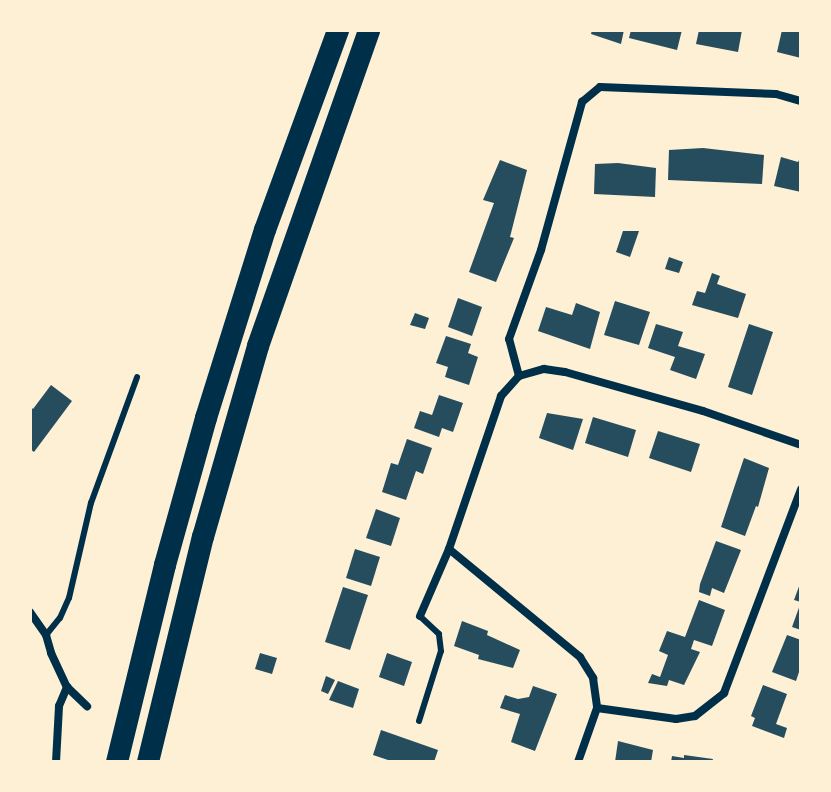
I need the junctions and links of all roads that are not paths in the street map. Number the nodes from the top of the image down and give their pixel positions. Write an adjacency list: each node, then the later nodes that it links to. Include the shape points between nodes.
1 (338, 30): 17 (highway, via 216,382)
2 (369, 30): 18 (highway, via 258,346 203,537)
3 (801, 101): 4 (street, via 776,94 600,87 582,102 541,250 509,339)
4 (519, 376): 6 (street, via 544,369 565,372); 8 (street, via 501,396)
5 (137, 377): 11 (lane, via 91,503 69,598)
6 (801, 445)
7 (801, 489): 14 (street, via 724,693 695,716 676,719)
8 (449, 549): 10 (street); 14 (street, via 580,657 593,678)
9 (30, 612): 11 (street)
10 (420, 616): 15 (lane, via 439,634 441,651)
11 (46, 635): 12 (street)
12 (67, 687): 13 (street); 16 (street, via 59,706)
13 (87, 706)
14 (597, 708): 19 (street)
15 (419, 721)
16 (56, 762)
17 (117, 762)
18 (148, 762)
19 (578, 762)

